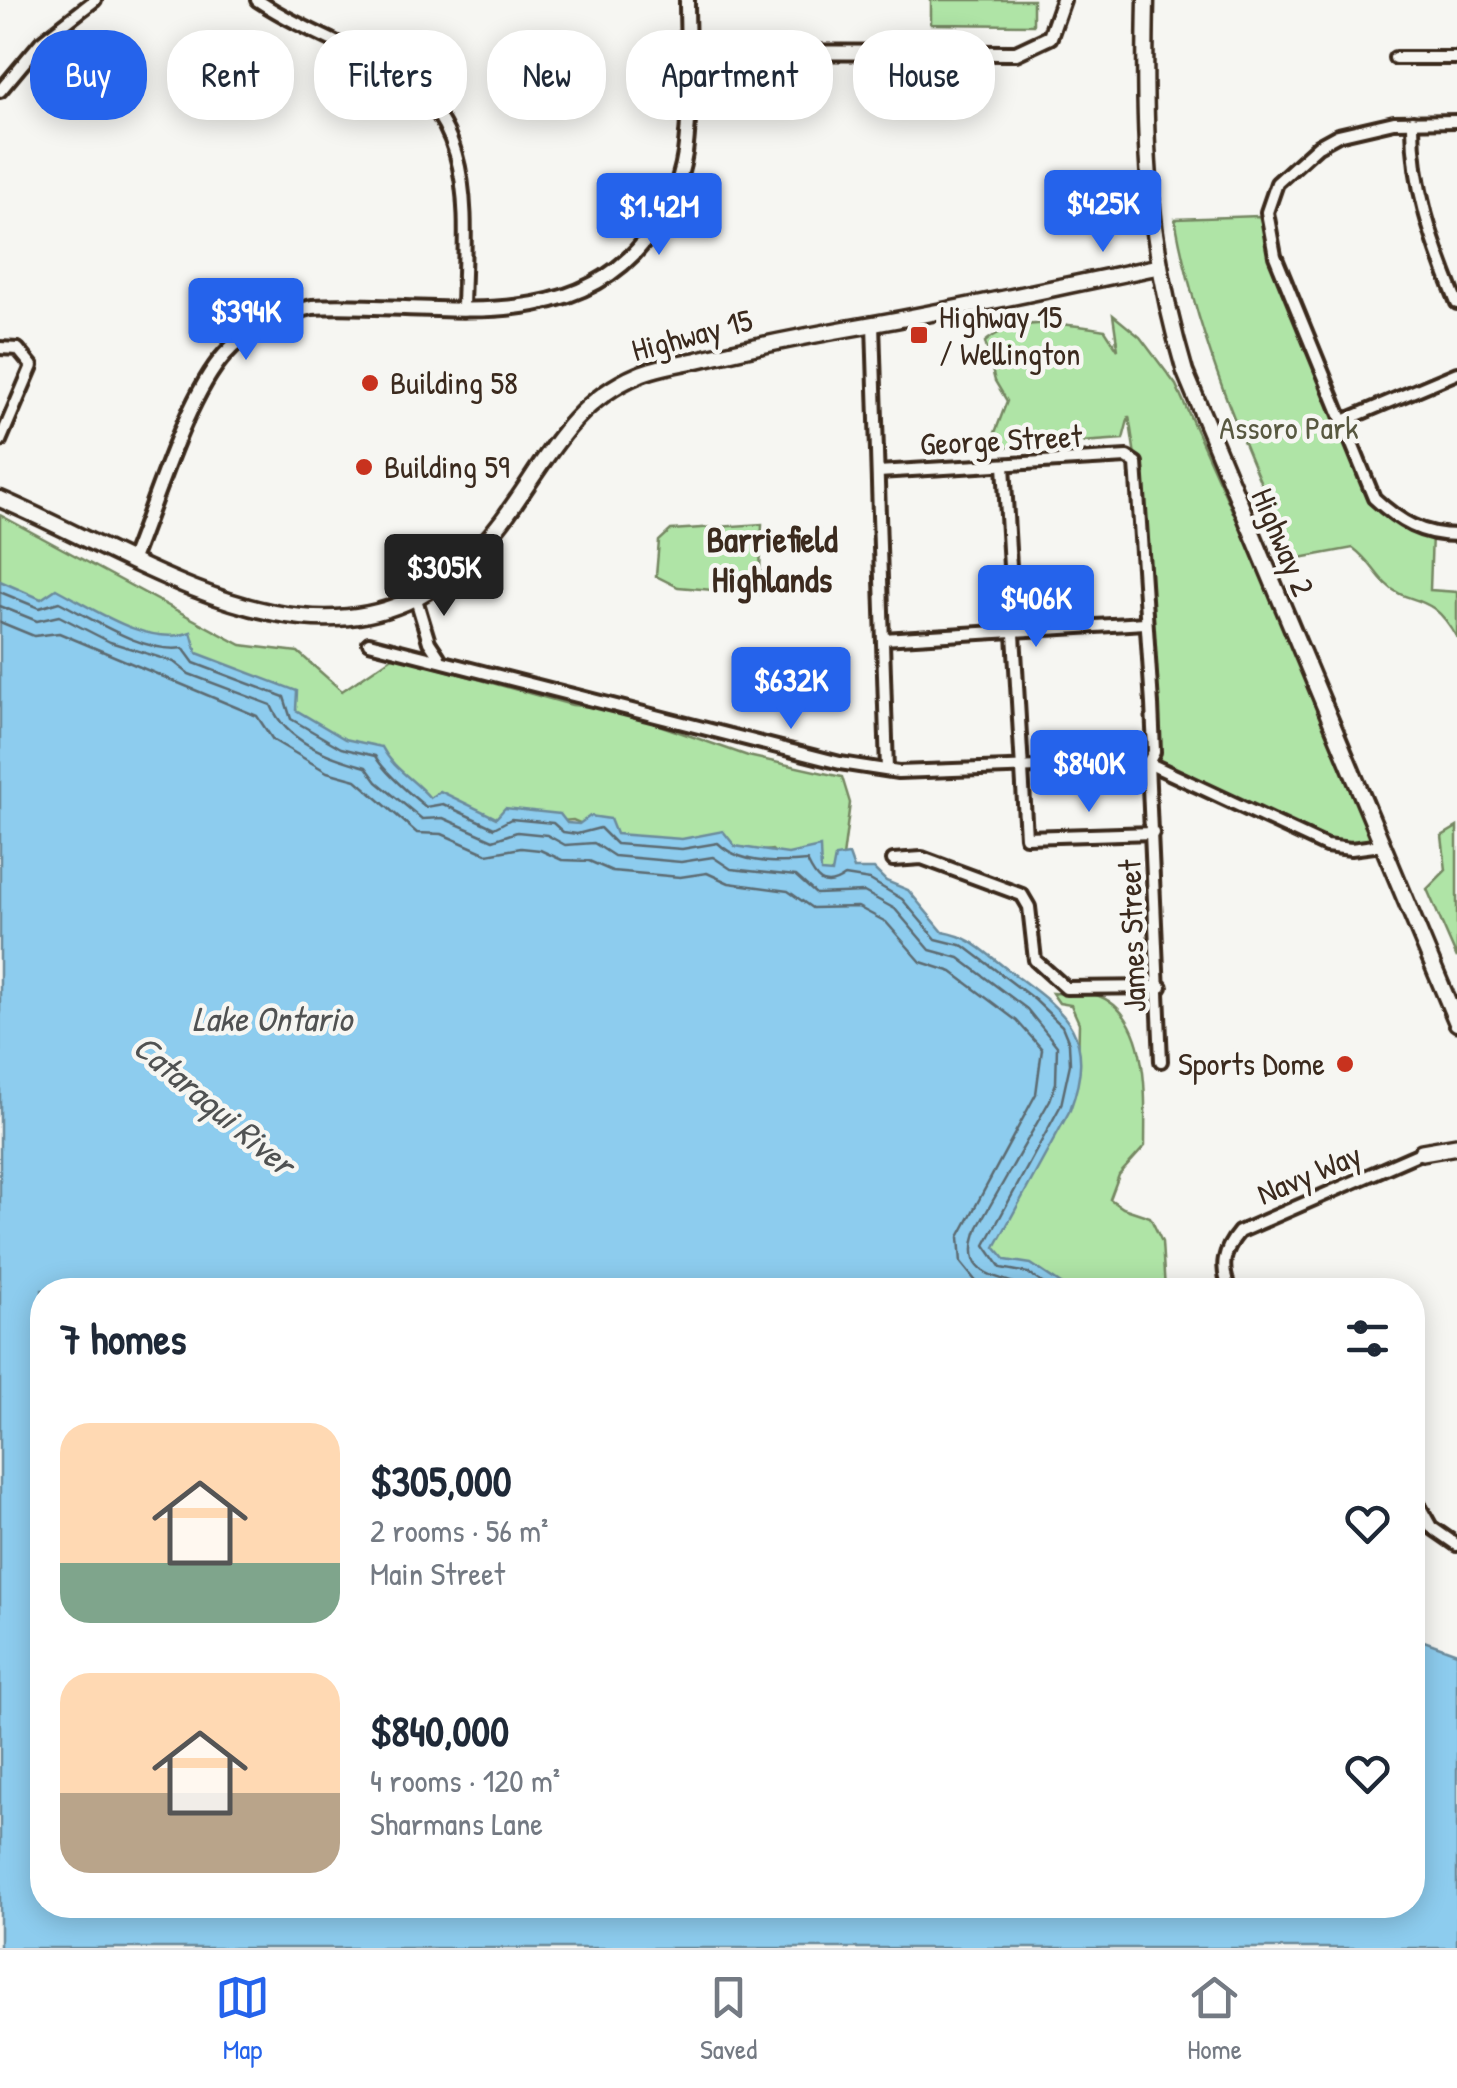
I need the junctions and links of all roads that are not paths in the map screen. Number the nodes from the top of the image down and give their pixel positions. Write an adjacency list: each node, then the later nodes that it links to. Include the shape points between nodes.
1 (95, 0): 10 (street, via 41,42)
2 (257, 0): 16 (street, via 303,30 388,68 434,109 460,161 466,202)
3 (687, 0): 6 (street)
4 (1063, 0): 7 (street, via 1050,37 1016,54)
5 (1146, 0): 14 (main road, Highway 2, via 1146,188)
6 (687, 30)
7 (833, 53)
8 (1395, 58): 9 (street)
9 (1457, 58)
10 (0, 90)
11 (686, 120): 16 (street, via 680,178 668,207 637,252 612,273 558,300)
12 (1413, 121): 13 (street); 15 (street, via 1417,184); 20 (street, via 1364,126 1318,146 1277,183 1270,201 1275,256)
13 (1457, 121)
14 (1158, 267): 17 (main road, Highway 15); 38 (main road, Highway 2, via 1199,412)
15 (1457, 304)
16 (462, 308): 27 (street, via 312,307 254,329 205,382)
17 (873, 324): 24 (street); 28 (main road, Highway 15, via 656,370 609,390 553,441 484,545)
18 (0, 348): 21 (street, via 18,349 32,366)
19 (1457, 372): 20 (street)
20 (1343, 421): 26 (street, via 1374,498 1395,518 1430,535)
21 (2, 434)
22 (1127, 457): 23 (street, George Street); 29 (street, James Street, via 1137,468)
23 (1004, 465): 24 (street, George Street); 30 (street)
24 (878, 472): 31 (street)
25 (0, 499): 27 (main road, Highway 15)
26 (1457, 535)
27 (132, 559): 28 (main road, Highway 15, via 278,617 342,621)
28 (416, 598): 33 (street)
29 (1146, 624): 30 (street); 34 (street, James Street, via 1154,752)
30 (1015, 632): 31 (street); 35 (street)
31 (883, 639): 36 (street)
32 (369, 643): 33 (street)
33 (440, 658): 36 (street, via 787,752)
34 (1148, 763): 35 (street); 37 (street, James Street); 38 (street, via 1326,846)
35 (1022, 768): 36 (street); 37 (street, via 1026,837)
36 (887, 770)
37 (1153, 833): 40 (street, James Street)
38 (1382, 844): 41 (main road, Highway 2)
39 (894, 860): 40 (street, via 922,858 1022,895 1035,960 1066,988)
40 (1160, 988): 42 (street, James Street)
41 (1457, 1023)
42 (1161, 1061)
43 (1457, 1137): 45 (street, Navy Way)
44 (1457, 1146): 45 (main road)
45 (1422, 1152): 46 (street, Navy Way, via 1239,1232 1223,1263)
46 (1227, 1278)
47 (1425, 1516): 48 (street)
48 (1457, 1545)

